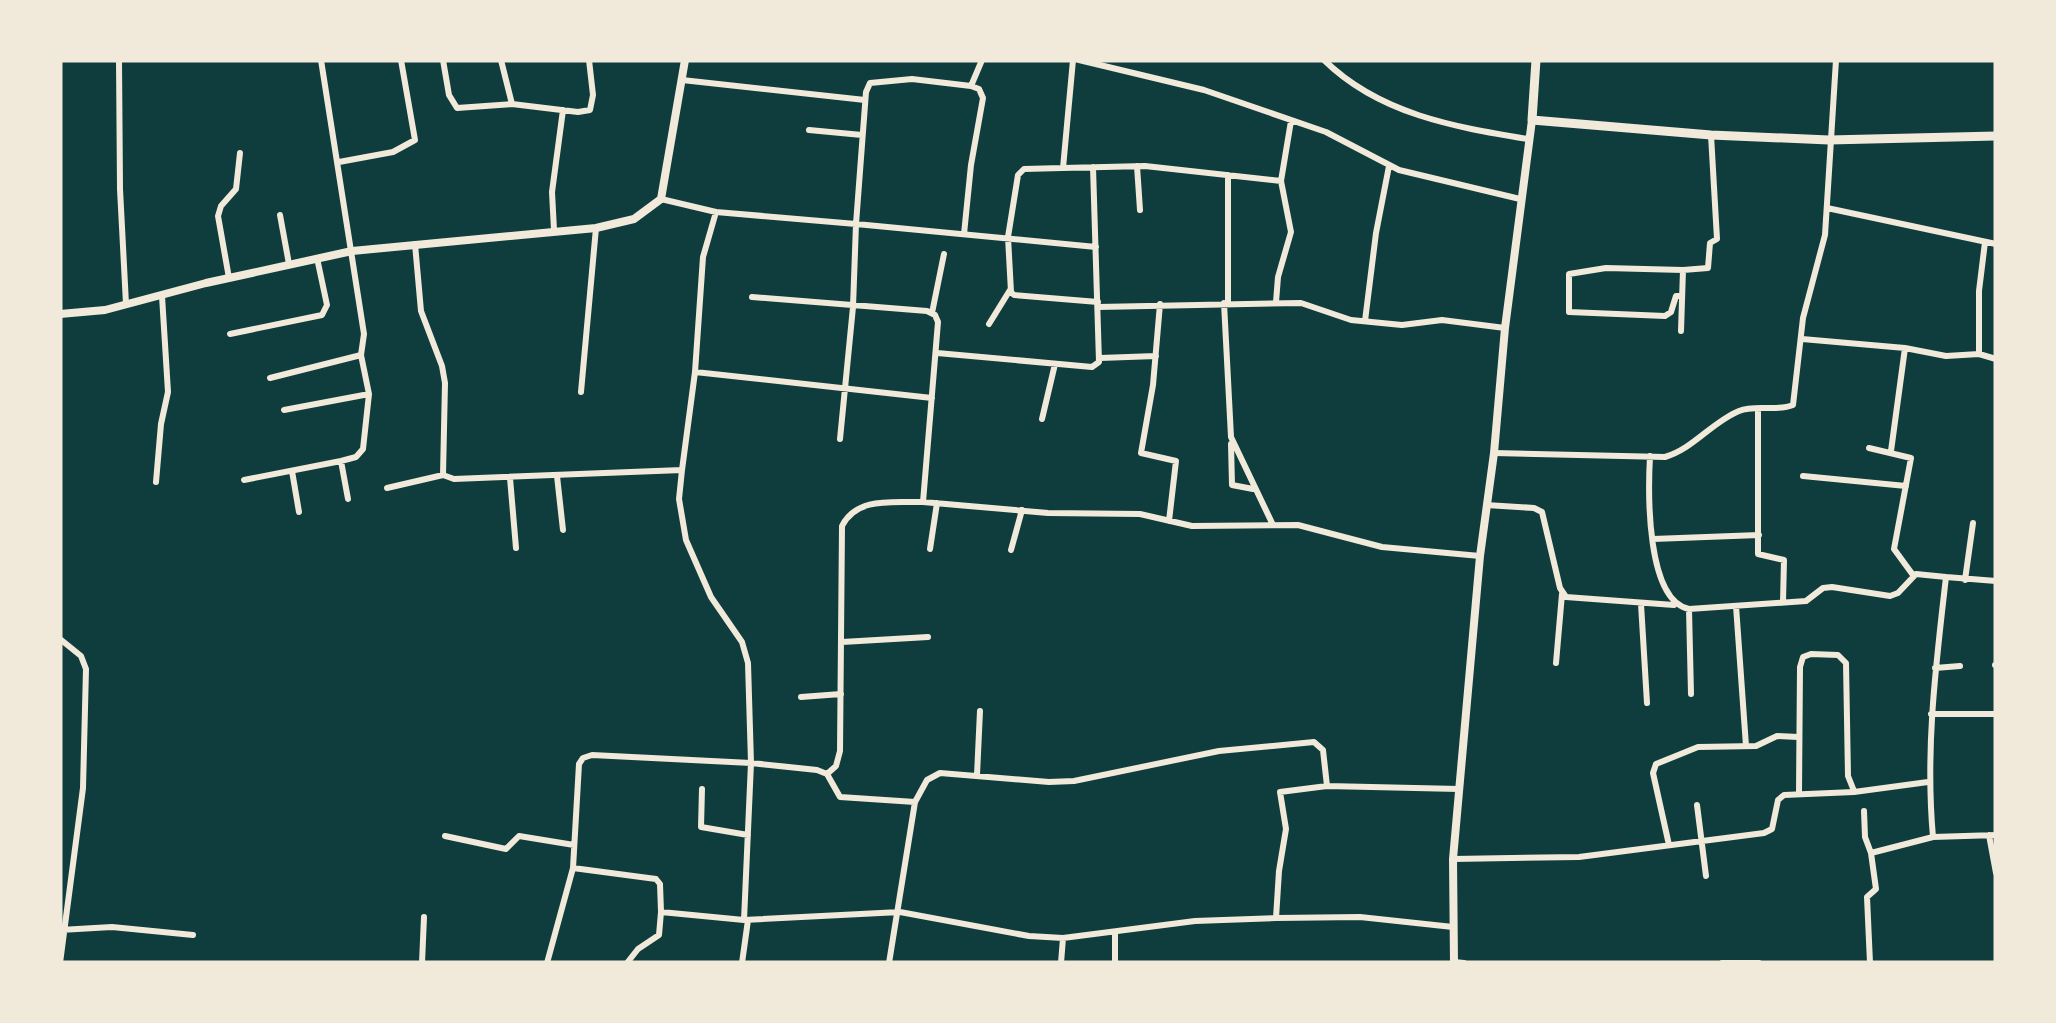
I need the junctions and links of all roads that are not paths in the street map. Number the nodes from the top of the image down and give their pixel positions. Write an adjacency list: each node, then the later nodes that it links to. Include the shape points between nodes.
1 (119, 60): 61 (street)
2 (321, 60): 27 (street)
3 (400, 60): 27 (street, via 414,142)
4 (443, 60): 16 (street, via 458,108)
5 (500, 60): 16 (street)
6 (588, 60): 17 (street, via 592,107)
7 (685, 60): 13 (street)
8 (982, 60): 14 (street)
9 (1076, 60): 19 (street, via 1204,90); 31 (street)
10 (1324, 60): 24 (street, via 1344,79 1406,110)
11 (1536, 60): 18 (main road)
12 (1836, 60): 25 (street)
13 (682, 80): 15 (street); 34 (street)
14 (971, 86): 15 (street, via 884,79 870,83); 43 (street, via 982,98)
15 (865, 100): 21 (street)
16 (512, 104): 17 (street)
17 (563, 110): 42 (street)
18 (1532, 120): 22 (main road); 24 (street)
19 (1290, 121): 29 (street); 33 (street)
20 (809, 130): 21 (street)
21 (862, 135): 40 (street)
22 (1711, 135): 25 (main road); 53 (street, via 1717,239 1710,243 1708,268)
23 (1996, 136): 25 (main road)
24 (1528, 139): 35 (street)
25 (1829, 140): 36 (street)
26 (240, 153): 54 (street, via 238,185 218,216)
27 (338, 162): 49 (street)
28 (1138, 166): 30 (street); 32 (street); 37 (street)
29 (1389, 166): 35 (street); 67 (street)
30 (1093, 167): 31 (street); 48 (street)
31 (1063, 168): 44 (street, via 1020,172)
32 (1228, 175): 33 (street); 60 (street)
33 (1281, 181): 59 (street, via 1291,232)
34 (661, 199): 38 (street); 41 (street, via 634,219)
35 (1520, 199): 69 (street)
36 (1828, 208): 45 (street); 72 (street)
37 (1140, 210)
38 (716, 212): 40 (street); 81 (street, via 703,257)
39 (280, 214): 52 (street)
40 (856, 224): 43 (street); 64 (street)
41 (596, 228): 42 (street); 84 (street)
42 (554, 230): 46 (street)
43 (964, 234): 44 (street)
44 (1008, 238): 48 (street); 55 (street)
45 (1984, 242): 47 (street); 75 (street)
46 (414, 243): 49 (street); 99 (street, via 421,311 445,382)
47 (1996, 244)
48 (1096, 247): 62 (street)
49 (352, 250): 51 (street); 76 (street, via 364,334)
50 (944, 254): 65 (street)
51 (317, 257): 52 (street); 71 (street, via 326,298 322,316)
52 (289, 264): 54 (street)
53 (1683, 270): 57 (street); 57 (street, via 1569,274 1570,312 1665,316)
54 (229, 278): 56 (street)
55 (1010, 290): 62 (street, via 1014,296); 68 (street)
56 (162, 296): 61 (street); 104 (street, via 168,392)
57 (1682, 296): 70 (street)
58 (752, 297): 64 (street)
59 (1276, 302): 60 (street); 67 (street)
60 (1226, 303): 63 (street); 91 (street)
61 (126, 304): 66 (street)
62 (1098, 304): 63 (street); 78 (street)
63 (1160, 304): 77 (street)
64 (853, 307): 65 (street); 83 (street)
65 (932, 312): 74 (street, via 938,322)
66 (60, 314)
67 (1365, 321): 69 (street)
68 (989, 324)
69 (1505, 328): 94 (street)
70 (1681, 330)
71 (230, 334)
72 (1802, 339): 73 (street); 87 (street, via 1796,401 1788,408)
73 (1904, 348): 75 (street); 93 (street)
74 (936, 353): 80 (street); 86 (street)
75 (1980, 354): 79 (street)
76 (360, 355): 82 (street); 85 (street)
77 (1156, 356): 78 (street); 114 (street, via 1141,454 1176,461)
78 (1100, 358): 80 (street, via 1092,367)
79 (1996, 359)
80 (1054, 364): 89 (street)
81 (695, 372): 83 (street); 98 (street)
82 (270, 378)
83 (845, 387): 86 (street); 90 (street)
84 (581, 392)
85 (368, 394): 88 (street); 96 (street, via 362,452)
86 (932, 398): 109 (street)
87 (1758, 409): 95 (street, via 1732,414 1672,455); 118 (street)
88 (284, 410)
89 (1042, 419)
90 (840, 438)
91 (1232, 438): 107 (street); 107 (street, via 1232,484)
92 (1869, 448): 93 (street)
93 (1892, 451): 105 (street, via 1911,458)
94 (1494, 453): 95 (street); 111 (street)
95 (1650, 456): 119 (street)
96 (341, 461): 97 (street); 108 (street)
97 (292, 470): 103 (street); 113 (street)
98 (682, 470): 100 (street); 149 (street, via 680,514 693,559 746,652)
99 (443, 475): 102 (street); 106 (street)
100 (557, 476): 102 (street); 117 (street)
101 (1803, 476): 105 (street)
102 (510, 478): 120 (street)
103 (244, 480)
104 (156, 482)
105 (1906, 486): 124 (street, via 1894,548)
106 (387, 488)
107 (1254, 490): 116 (street)
108 (348, 499)
109 (923, 502): 110 (street); 136 (street, via 873,504 847,517 840,538)
110 (937, 503): 112 (street); 121 (street)
111 (1486, 506): 123 (street); 128 (street, via 1542,512)
112 (1022, 510): 114 (street); 122 (street)
113 (300, 512)
114 (1169, 521): 116 (street)
115 (1973, 522): 126 (street)
116 (1272, 525): 123 (street, via 1314,528 1400,550)
117 (562, 530)
118 (1758, 535): 119 (street); 129 (street, via 1760,557 1784,560)
119 (1652, 539): 131 (street)
120 (516, 548)
121 (930, 549)
122 (1011, 550)
123 (1480, 556): 154 (street)
124 (1912, 575): 125 (street); 129 (street, via 1890,596 1827,587 1810,600)
125 (1946, 577): 126 (street); 139 (street)
126 (1965, 580): 127 (street)
127 (1996, 581)
128 (1562, 593): 130 (street); 137 (street)
129 (1783, 602): 132 (street)
130 (1641, 604): 131 (street); 143 (street)
131 (1675, 605): 133 (street)
132 (1736, 606): 133 (street); 148 (street)
133 (1689, 609): 141 (street)
134 (928, 637): 136 (street)
135 (60, 639): 179 (street, via 81,656 86,670 83,788)
136 (842, 642): 140 (street)
137 (1556, 663)
138 (1960, 666): 139 (street)
139 (1935, 668): 145 (street)
140 (841, 694): 142 (street); 150 (street, via 838,760)
141 (1691, 694)
142 (800, 697)
143 (1647, 702)
144 (980, 711): 151 (street)
145 (1931, 714): 146 (street); 152 (street)
146 (1996, 714)
147 (1798, 736): 148 (street); 156 (street, via 1801,661 1812,654 1842,657); 157 (street)
148 (1746, 746): 167 (street, via 1698,747 1656,764)
149 (751, 762): 150 (street); 161 (street); 166 (street, via 586,756 579,764)
150 (826, 774): 158 (street, via 840,797)
151 (977, 775): 153 (street, via 1074,781 1219,751 1314,742 1323,750); 158 (street, via 930,776)
152 (1928, 782): 156 (street); 164 (street)
153 (1327, 786): 154 (street); 176 (street, via 1280,792 1286,829)
154 (1459, 788): 169 (street)
155 (702, 789): 161 (street, via 701,827)
156 (1854, 792): 157 (street)
157 (1799, 794): 165 (street, via 1780,797 1769,831)
158 (915, 802): 174 (street)
159 (1697, 804): 165 (street)
160 (1864, 812): 168 (street)
161 (748, 835): 177 (street)
162 (1993, 835): 164 (street); 171 (street)
163 (445, 836): 166 (street, via 506,849 519,836)
164 (1933, 837): 168 (street)
165 (1702, 842): 167 (street); 172 (street)
166 (574, 844): 170 (street)
167 (1668, 845): 169 (street, via 1548,859)
168 (1870, 853): 195 (street, via 1876,889 1867,897)
169 (1453, 859): 178 (street)
170 (573, 868): 173 (street, via 656,879); 186 (street)
171 (1996, 873)
172 (1706, 876)
173 (662, 912): 177 (street); 187 (street, via 660,935)
174 (900, 912): 177 (street); 182 (street); 189 (street)
175 (424, 917): 185 (street)
176 (1276, 918): 178 (street); 180 (street, via 1195,921)
177 (746, 920): 188 (street)
178 (1453, 927): 183 (street)
179 (62, 931): 181 (street); 184 (street)
180 (1115, 934): 182 (street); 191 (street)
181 (192, 935)
182 (1063, 938): 190 (street)
183 (1454, 962): 192 (street)
184 (60, 963)
185 (422, 963)
186 (547, 963)
187 (627, 963)
188 (742, 963)
189 (889, 963)
190 (1061, 963)
191 (1115, 963)
192 (1464, 963)
193 (1722, 963): 194 (street)
194 (1758, 963)
195 (1870, 963)

